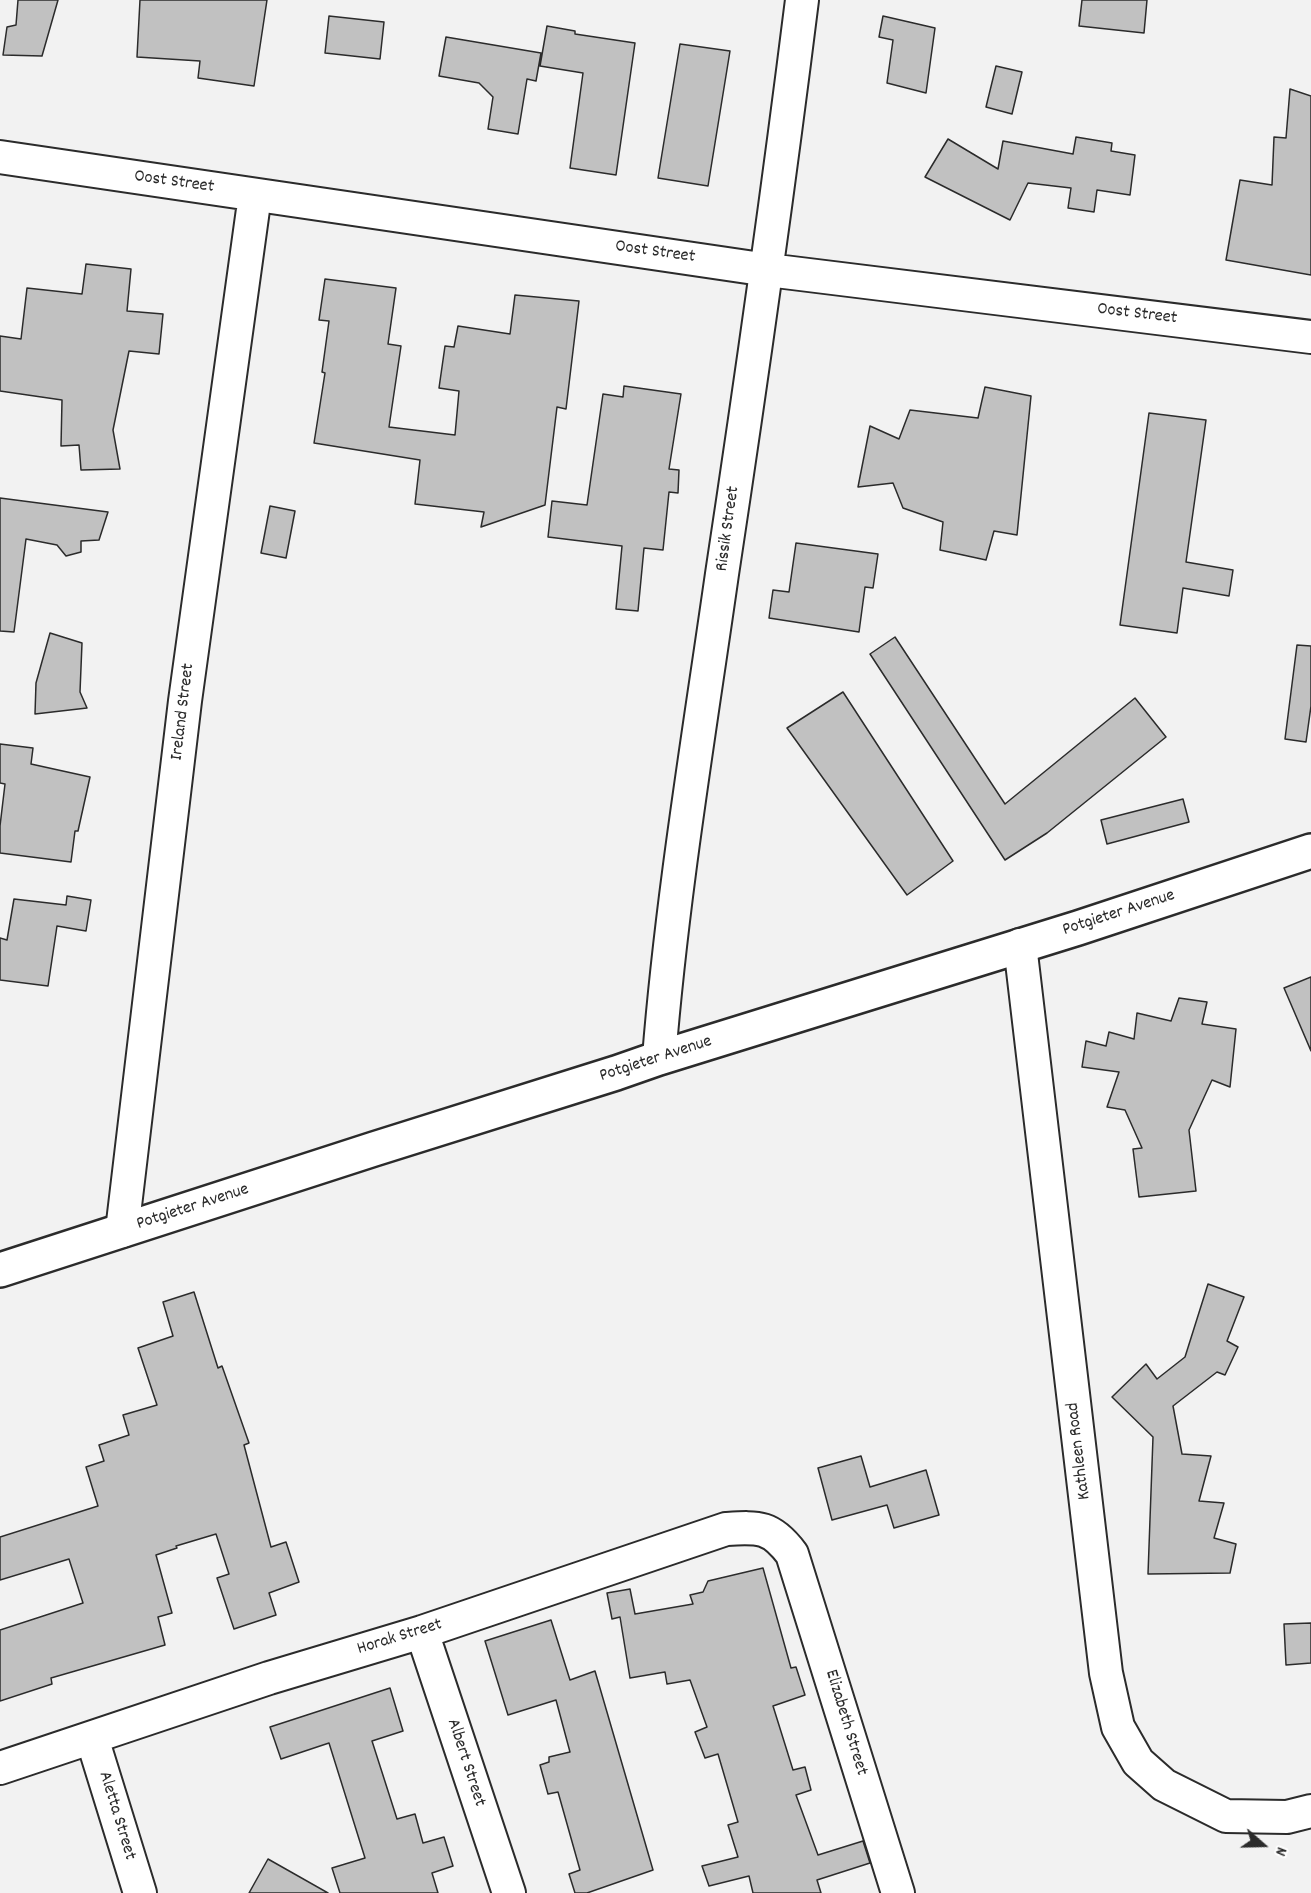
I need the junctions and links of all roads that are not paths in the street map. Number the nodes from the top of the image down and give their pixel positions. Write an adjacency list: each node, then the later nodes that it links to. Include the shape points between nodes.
1 (802, 0): 4 (street, Rissik Street)
2 (0, 158): 3 (street, Oost Street)
3 (255, 195): 4 (street, Oost Street); 9 (street, Ireland Street, via 185,701)
4 (768, 270): 5 (street, Oost Street); 8 (street, Rissik Street, via 689,798)
5 (1311, 336)
6 (1311, 851): 7 (street, Potgieter Avenue)
7 (1020, 945): 8 (street, Potgieter Avenue); 15 (street, Kathleen Road, via 1104,1661 1118,1726 1138,1762 1164,1785 1227,1816 1287,1817)
8 (659, 1058): 9 (street, Potgieter Avenue)
9 (122, 1231): 10 (street, Potgieter Avenue)
10 (0, 1270)
11 (792, 1554): 12 (street, Horak Street, via 771,1532 726,1529); 18 (street, Elizabeth Street)
12 (422, 1632): 13 (street, Horak Street); 17 (street, Albert Street)
13 (92, 1738): 14 (street, Horak Street); 16 (street, Aletta Street)
14 (0, 1768)
15 (1311, 1811)
16 (140, 1893)
17 (509, 1893)
18 (898, 1893)

